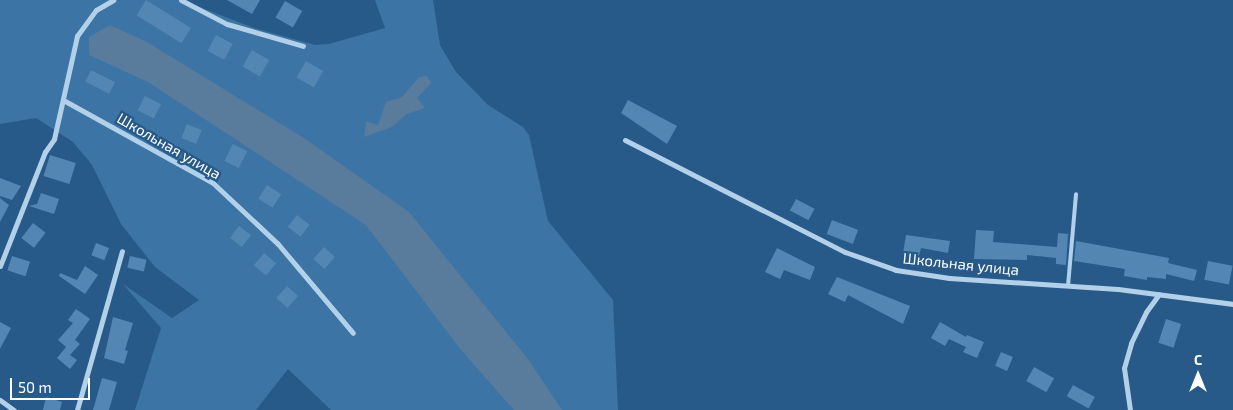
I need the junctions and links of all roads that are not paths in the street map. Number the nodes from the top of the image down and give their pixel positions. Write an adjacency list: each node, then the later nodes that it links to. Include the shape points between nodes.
1 (113, 0): 4 (street, via 96,10 78,36)
2 (181, 0): 3 (street, via 227,24)
3 (303, 46)
4 (65, 101): 8 (street, via 54,139 45,152); 12 (street, Школьная улица, via 213,184 278,244)
5 (625, 140): 9 (street, Школьная улица, via 845,252 896,270 949,278)
6 (1076, 194): 9 (lane)
7 (122, 250): 15 (street)
8 (0, 266)
9 (1068, 286): 10 (street, Школьная улица)
10 (1159, 294): 11 (street, Школьная улица); 16 (street, via 1131,343 1124,368)
11 (1233, 304)
12 (353, 333)
13 (0, 400): 14 (street)
14 (14, 410)
15 (77, 410)
16 (1130, 410)

